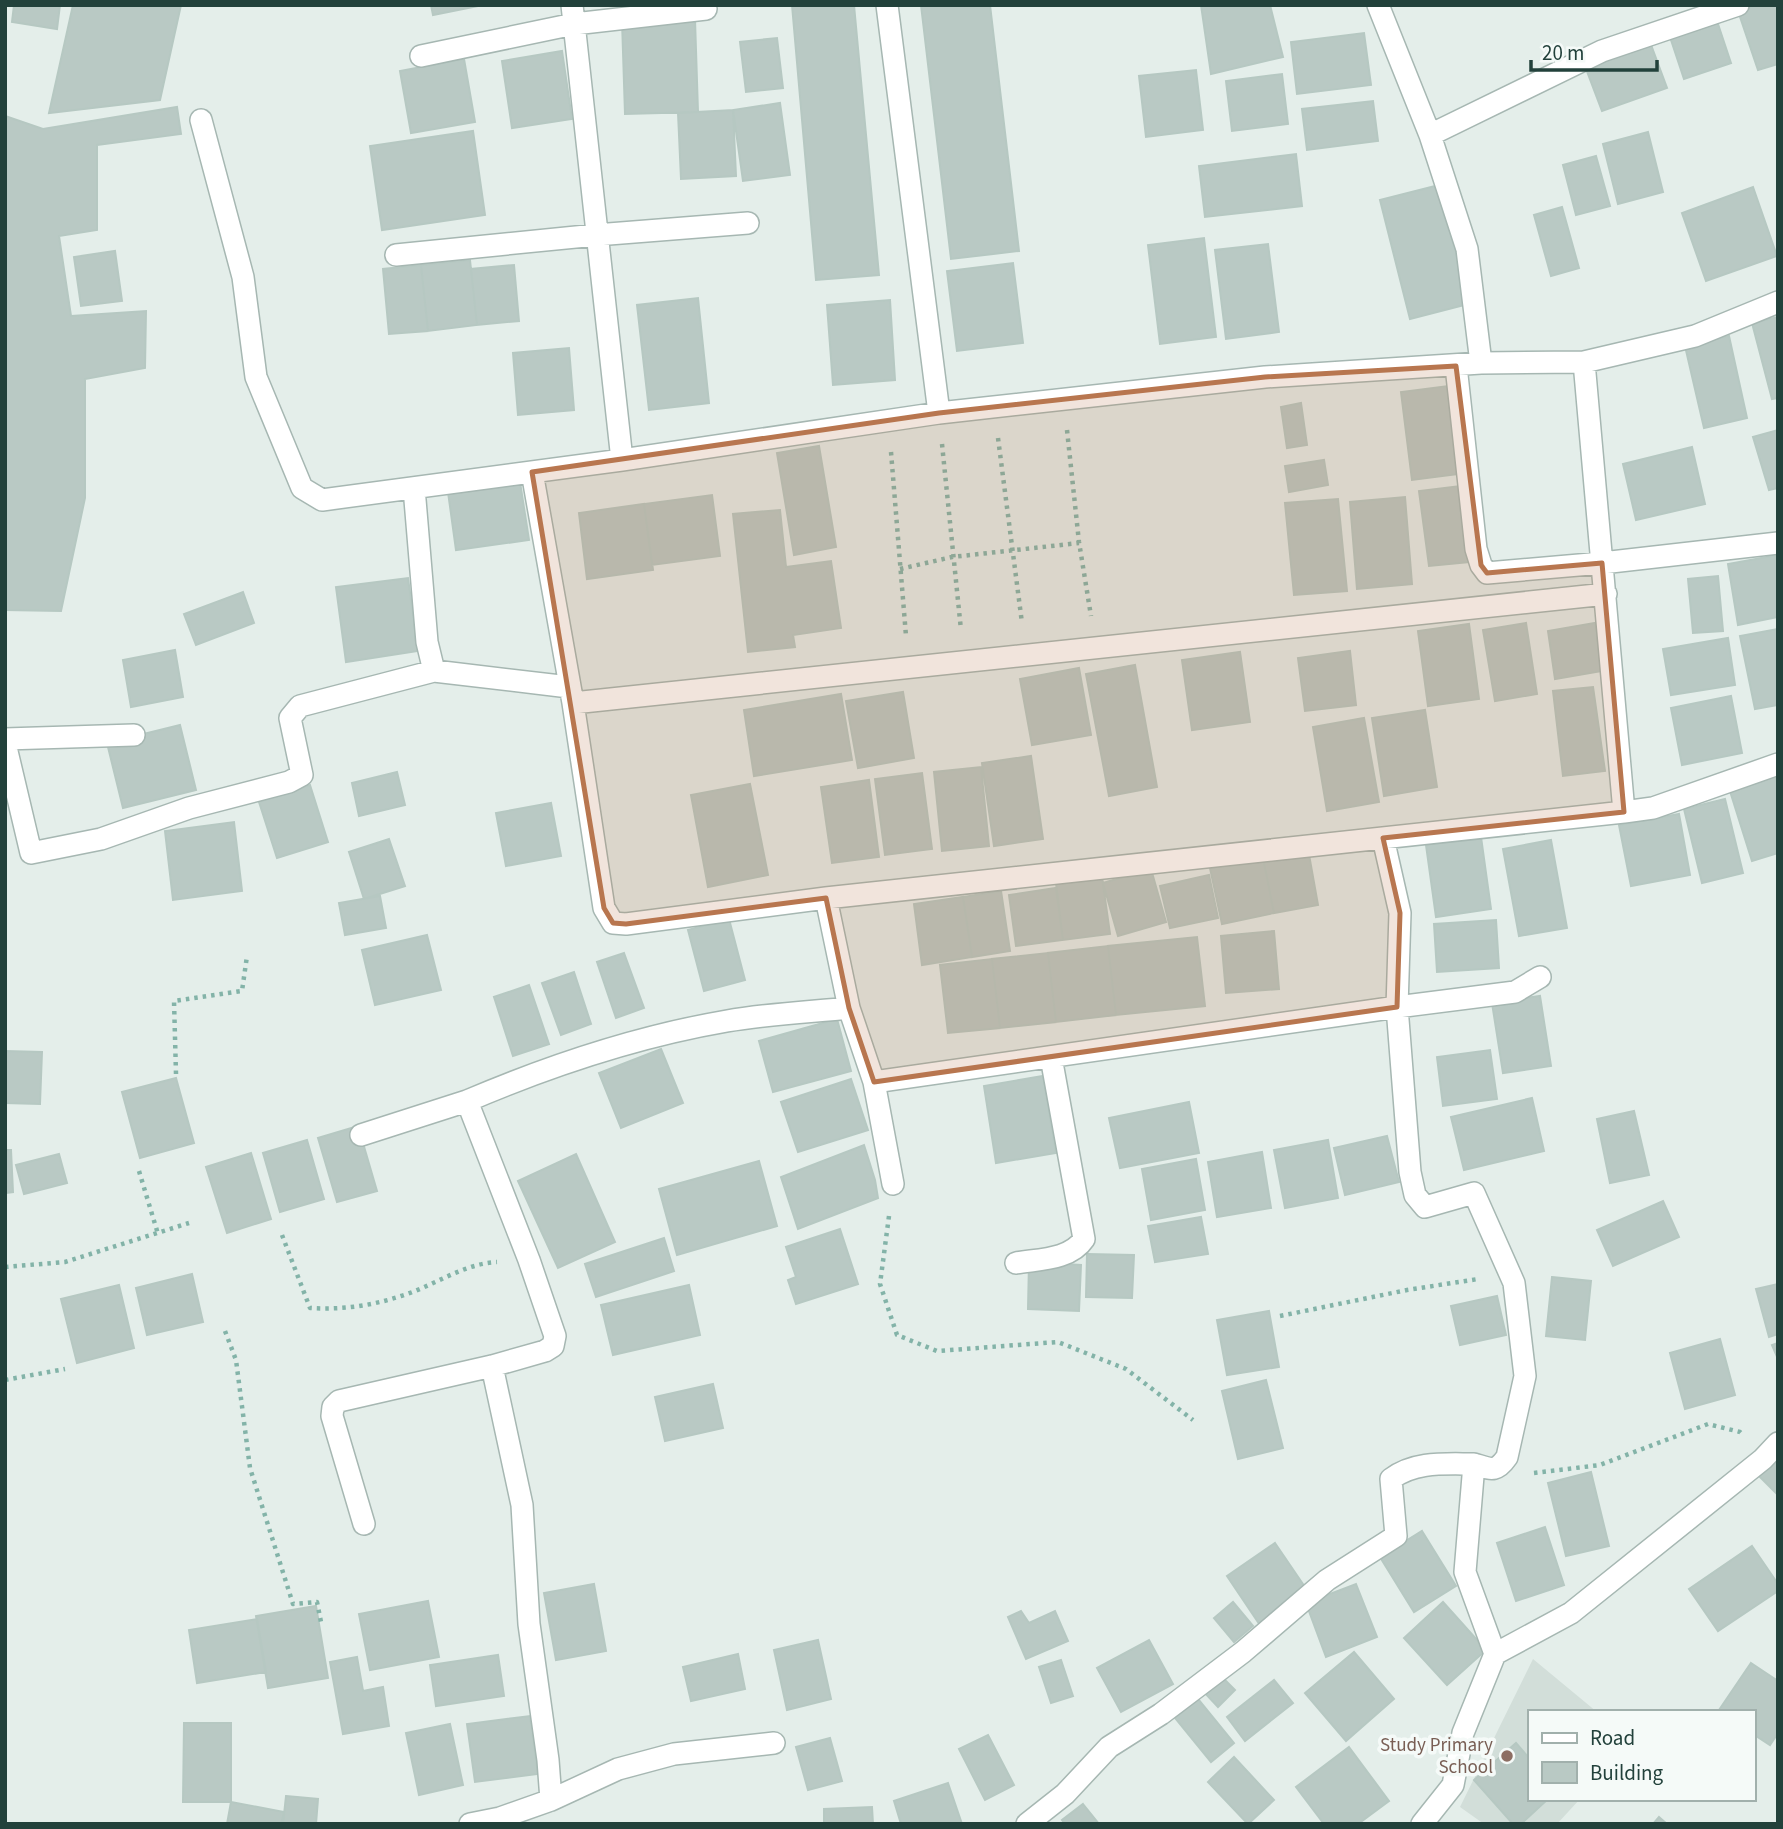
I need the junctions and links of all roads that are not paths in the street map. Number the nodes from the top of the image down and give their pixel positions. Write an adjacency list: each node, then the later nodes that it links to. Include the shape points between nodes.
1 (887, 5): 16 (street)
2 (1378, 5): 8 (street)
3 (1738, 5): 8 (street, via 1602,51)
4 (706, 9): 5 (street)
5 (573, 15): 6 (street); 10 (street)
6 (421, 56)
7 (201, 120): 19 (street, via 243,277 256,377 302,488 323,500)
8 (1430, 135): 14 (street, via 1467,249)
9 (748, 223): 10 (street)
10 (596, 235): 11 (street); 17 (street)
11 (396, 255)
12 (1778, 302): 13 (street, via 1695,336)
13 (1584, 362): 14 (street); 21 (street)
14 (1481, 363): 15 (street)
15 (1456, 366): 16 (street, via 1265,377); 21 (street, via 1481,565 1487,573)
16 (939, 413): 17 (street)
17 (622, 460): 18 (street)
18 (532, 472): 19 (street); 24 (street)
19 (414, 488): 23 (street, via 427,642)
20 (1778, 543): 21 (street)
21 (1602, 563): 22 (street)
22 (1606, 594): 24 (street, via 909,668); 28 (street)
23 (434, 671): 24 (street); 26 (street, via 300,706 290,718 302,775 289,782 189,808 101,839 31,853)
24 (571, 695): 30 (street, via 604,908 612,923)
25 (134, 735): 26 (street)
26 (5, 741)
27 (1778, 764): 28 (street, via 1653,808)
28 (1624, 812): 29 (street)
29 (1383, 838): 30 (street); 32 (street, via 1400,913)
30 (826, 898): 33 (street)
31 (1541, 977): 32 (street, via 1515,992)
32 (1397, 1007): 34 (street); 42 (street, via 1415,1195 1425,1207 1474,1193 1514,1283 1525,1376 1507,1457 1492,1469)
33 (849, 1008): 35 (street); 36 (street, via 727,1021 645,1040 520,1078)
34 (1051, 1056): 35 (street); 39 (street, via 1084,1239 1069,1253)
35 (874, 1082): 38 (street)
36 (467, 1101): 37 (street); 40 (street, via 555,1336 553,1346 545,1352)
37 (361, 1135)
38 (893, 1184)
39 (1016, 1263)
40 (492, 1366): 43 (street, via 339,1401 333,1407); 46 (street, via 522,1505 529,1624)
41 (1778, 1443): 44 (street, via 1763,1460 1571,1613)
42 (1474, 1464): 44 (street, via 1465,1572); 48 (street, via 1426,1464 1391,1479 1396,1536 1328,1580 1161,1714 1109,1747 1065,1794)
43 (364, 1524)
44 (1495, 1654): 49 (street, via 1463,1733 1453,1786)
45 (774, 1743): 46 (street, via 674,1754 618,1769)
46 (551, 1800): 47 (street)
47 (470, 1824)
48 (1027, 1824)
49 (1422, 1824)

